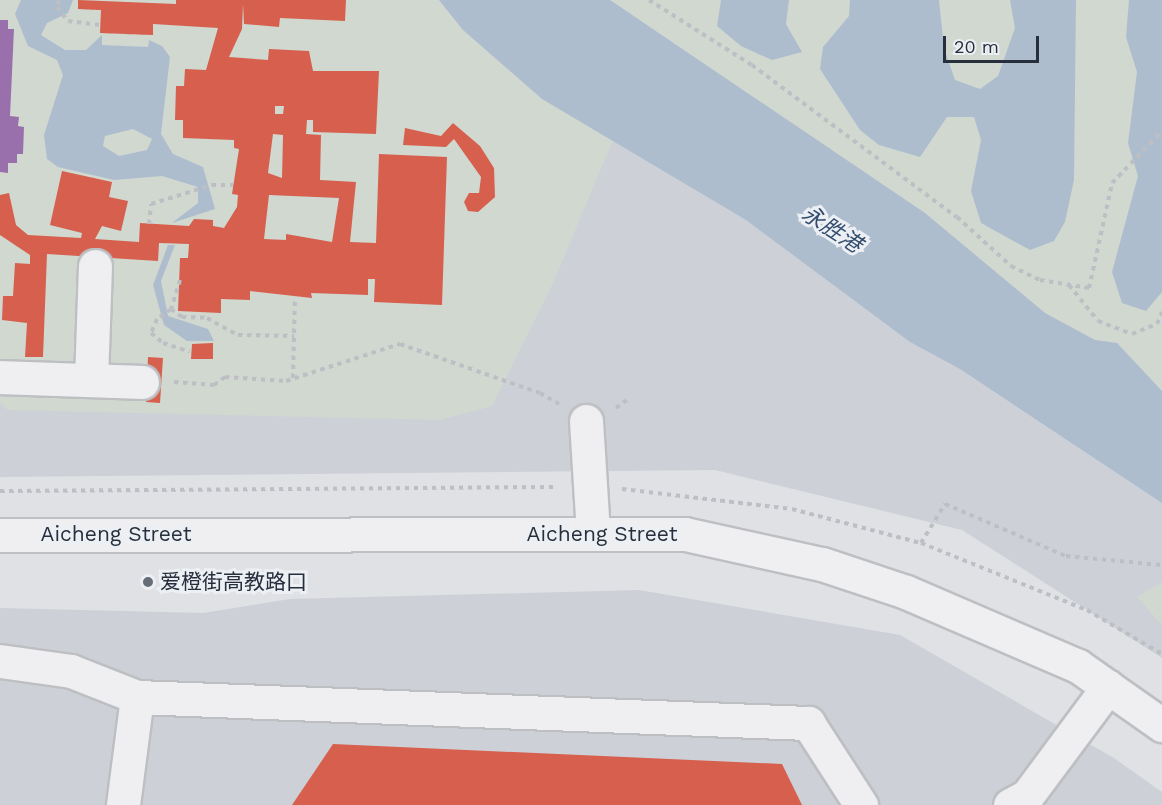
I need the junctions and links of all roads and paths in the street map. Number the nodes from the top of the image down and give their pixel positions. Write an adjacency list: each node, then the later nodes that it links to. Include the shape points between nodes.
1 (59, 0): 3 (path, via 57,7 65,19 79,26)
2 (650, 0): 9 (path, via 752,65 894,169 1011,266)
3 (100, 25)
4 (1162, 131): 9 (path, via 1128,171 1112,183 1089,288)
5 (233, 185): 6 (path, via 212,185 151,204)
6 (148, 224)
7 (95, 266): 17 (street)
8 (180, 280): 11 (path)
9 (1069, 284): 12 (path, via 1098,321 1131,334 1157,324)
10 (295, 297): 13 (path)
11 (170, 310): 13 (path, via 238,335); 14 (path, via 157,320 151,333)
12 (1162, 312)
13 (294, 336): 16 (path)
14 (190, 352)
15 (0, 377): 17 (street)
16 (293, 378): 19 (path, via 225,377 214,385); 21 (path, via 336,362 355,363 400,344)
17 (91, 380): 18 (street)
18 (142, 382)
19 (176, 382)
20 (628, 399): 21 (path)
21 (597, 417): 22 (street)
22 (593, 533): 23 (street, Aicheng Street); 27 (street, Aicheng Street, via 685,534 822,564 992,629 1078,666)
23 (0, 535)
24 (921, 543): 25 (path, via 1087,610)
25 (1162, 654)
26 (0, 662): 28 (street, via 70,671)
27 (1108, 687): 29 (street, Aicheng Street); 32 (street, via 1028,796)
28 (137, 697): 30 (street); 31 (street, via 808,723)
29 (1162, 725)
30 (123, 805)
31 (861, 805)
32 (1011, 805)

